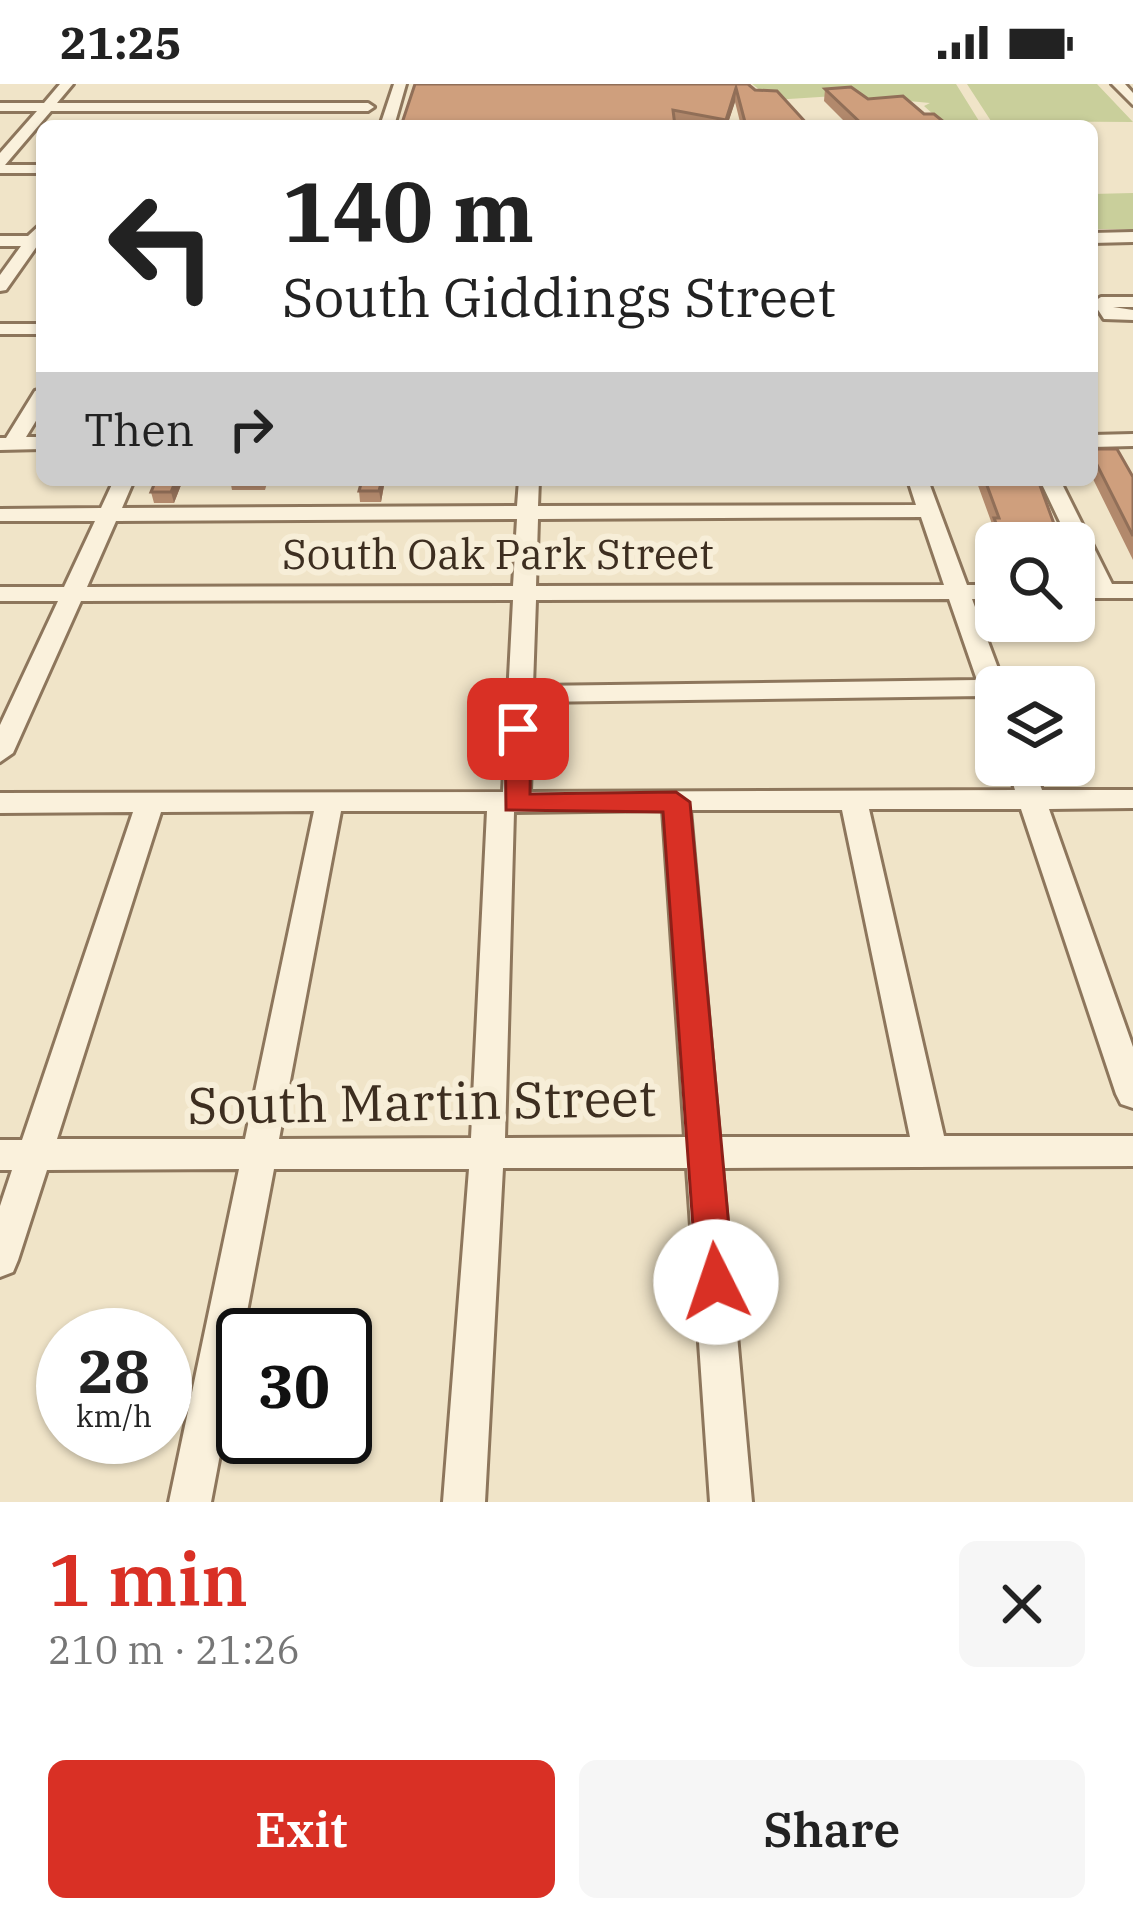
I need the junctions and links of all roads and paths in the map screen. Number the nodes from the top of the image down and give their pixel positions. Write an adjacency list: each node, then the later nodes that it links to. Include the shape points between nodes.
1 (67, 84): 9 (street)
2 (147, 84): 10 (street)
3 (226, 84): 11 (street)
4 (306, 84): 12 (street)
5 (400, 84): 18 (street)
6 (1118, 84): 7 (street)
7 (1133, 101)
8 (0, 107): 9 (street)
9 (47, 107): 10 (street); 14 (street)
10 (130, 107): 11 (street); 15 (street)
11 (213, 107): 12 (street); 16 (street)
12 (296, 107): 13 (street); 17 (street)
13 (368, 107)
14 (36, 120)
15 (120, 120)
16 (205, 120)
17 (290, 120)
18 (389, 120)
19 (36, 121): 20 (street)
20 (0, 165): 21 (street)
21 (36, 168)
22 (36, 237): 25 (street)
23 (1133, 237): 24 (street)
24 (1098, 238)
25 (0, 241)
26 (36, 241): 27 (street)
27 (0, 286)
28 (1133, 302): 29 (street, via 1101,302 1110,315)
29 (1133, 314)
30 (0, 329): 31 (street)
31 (36, 329)
32 (36, 403): 35 (street)
33 (1133, 440): 34 (street)
34 (1098, 441)
35 (7, 443)
36 (121, 486): 43 (street)
37 (529, 486): 41 (street)
38 (920, 486): 40 (street)
39 (1053, 486): 45 (street)
40 (929, 511): 41 (street); 48 (street)
41 (527, 513): 43 (street); 47 (street)
42 (0, 515): 43 (street)
43 (108, 515): 51 (street)
44 (1095, 591): 45 (street)
45 (1104, 591): 46 (street)
46 (1133, 591)
47 (523, 592): 48 (street, South Oak Park Street); 51 (street, South Oak Park Street); 56 (street)
48 (957, 592): 49 (street, South Oak Park Street); 52 (street)
49 (975, 592)
50 (0, 594): 51 (street, South Oak Park Street)
51 (72, 594): 54 (street)
52 (984, 666)
53 (0, 690): 54 (street)
54 (29, 690): 57 (street)
55 (975, 693): 56 (street)
56 (519, 694): 66 (street)
57 (0, 754)
58 (1028, 786): 60 (street)
59 (853, 799): 60 (street); 63 (street); 69 (street)
60 (1033, 799): 61 (street); 67 (street)
61 (1133, 799)
62 (0, 802): 64 (street)
63 (676, 802): 66 (street); 68 (street)
64 (151, 803): 65 (street); 72 (street)
65 (329, 803): 66 (street); 73 (street)
66 (509, 803): 71 (street)
67 (1133, 1094)
68 (706, 1150): 69 (street, South Martin Street); 71 (street, South Martin Street); 77 (street)
69 (930, 1150): 70 (street, South Martin Street)
70 (1133, 1151)
71 (487, 1153): 73 (street, South Martin Street); 76 (street)
72 (17, 1155): 73 (street, South Martin Street); 74 (street)
73 (262, 1157): 75 (street)
74 (0, 1260)
75 (190, 1502)
76 (464, 1502)
77 (730, 1502)

